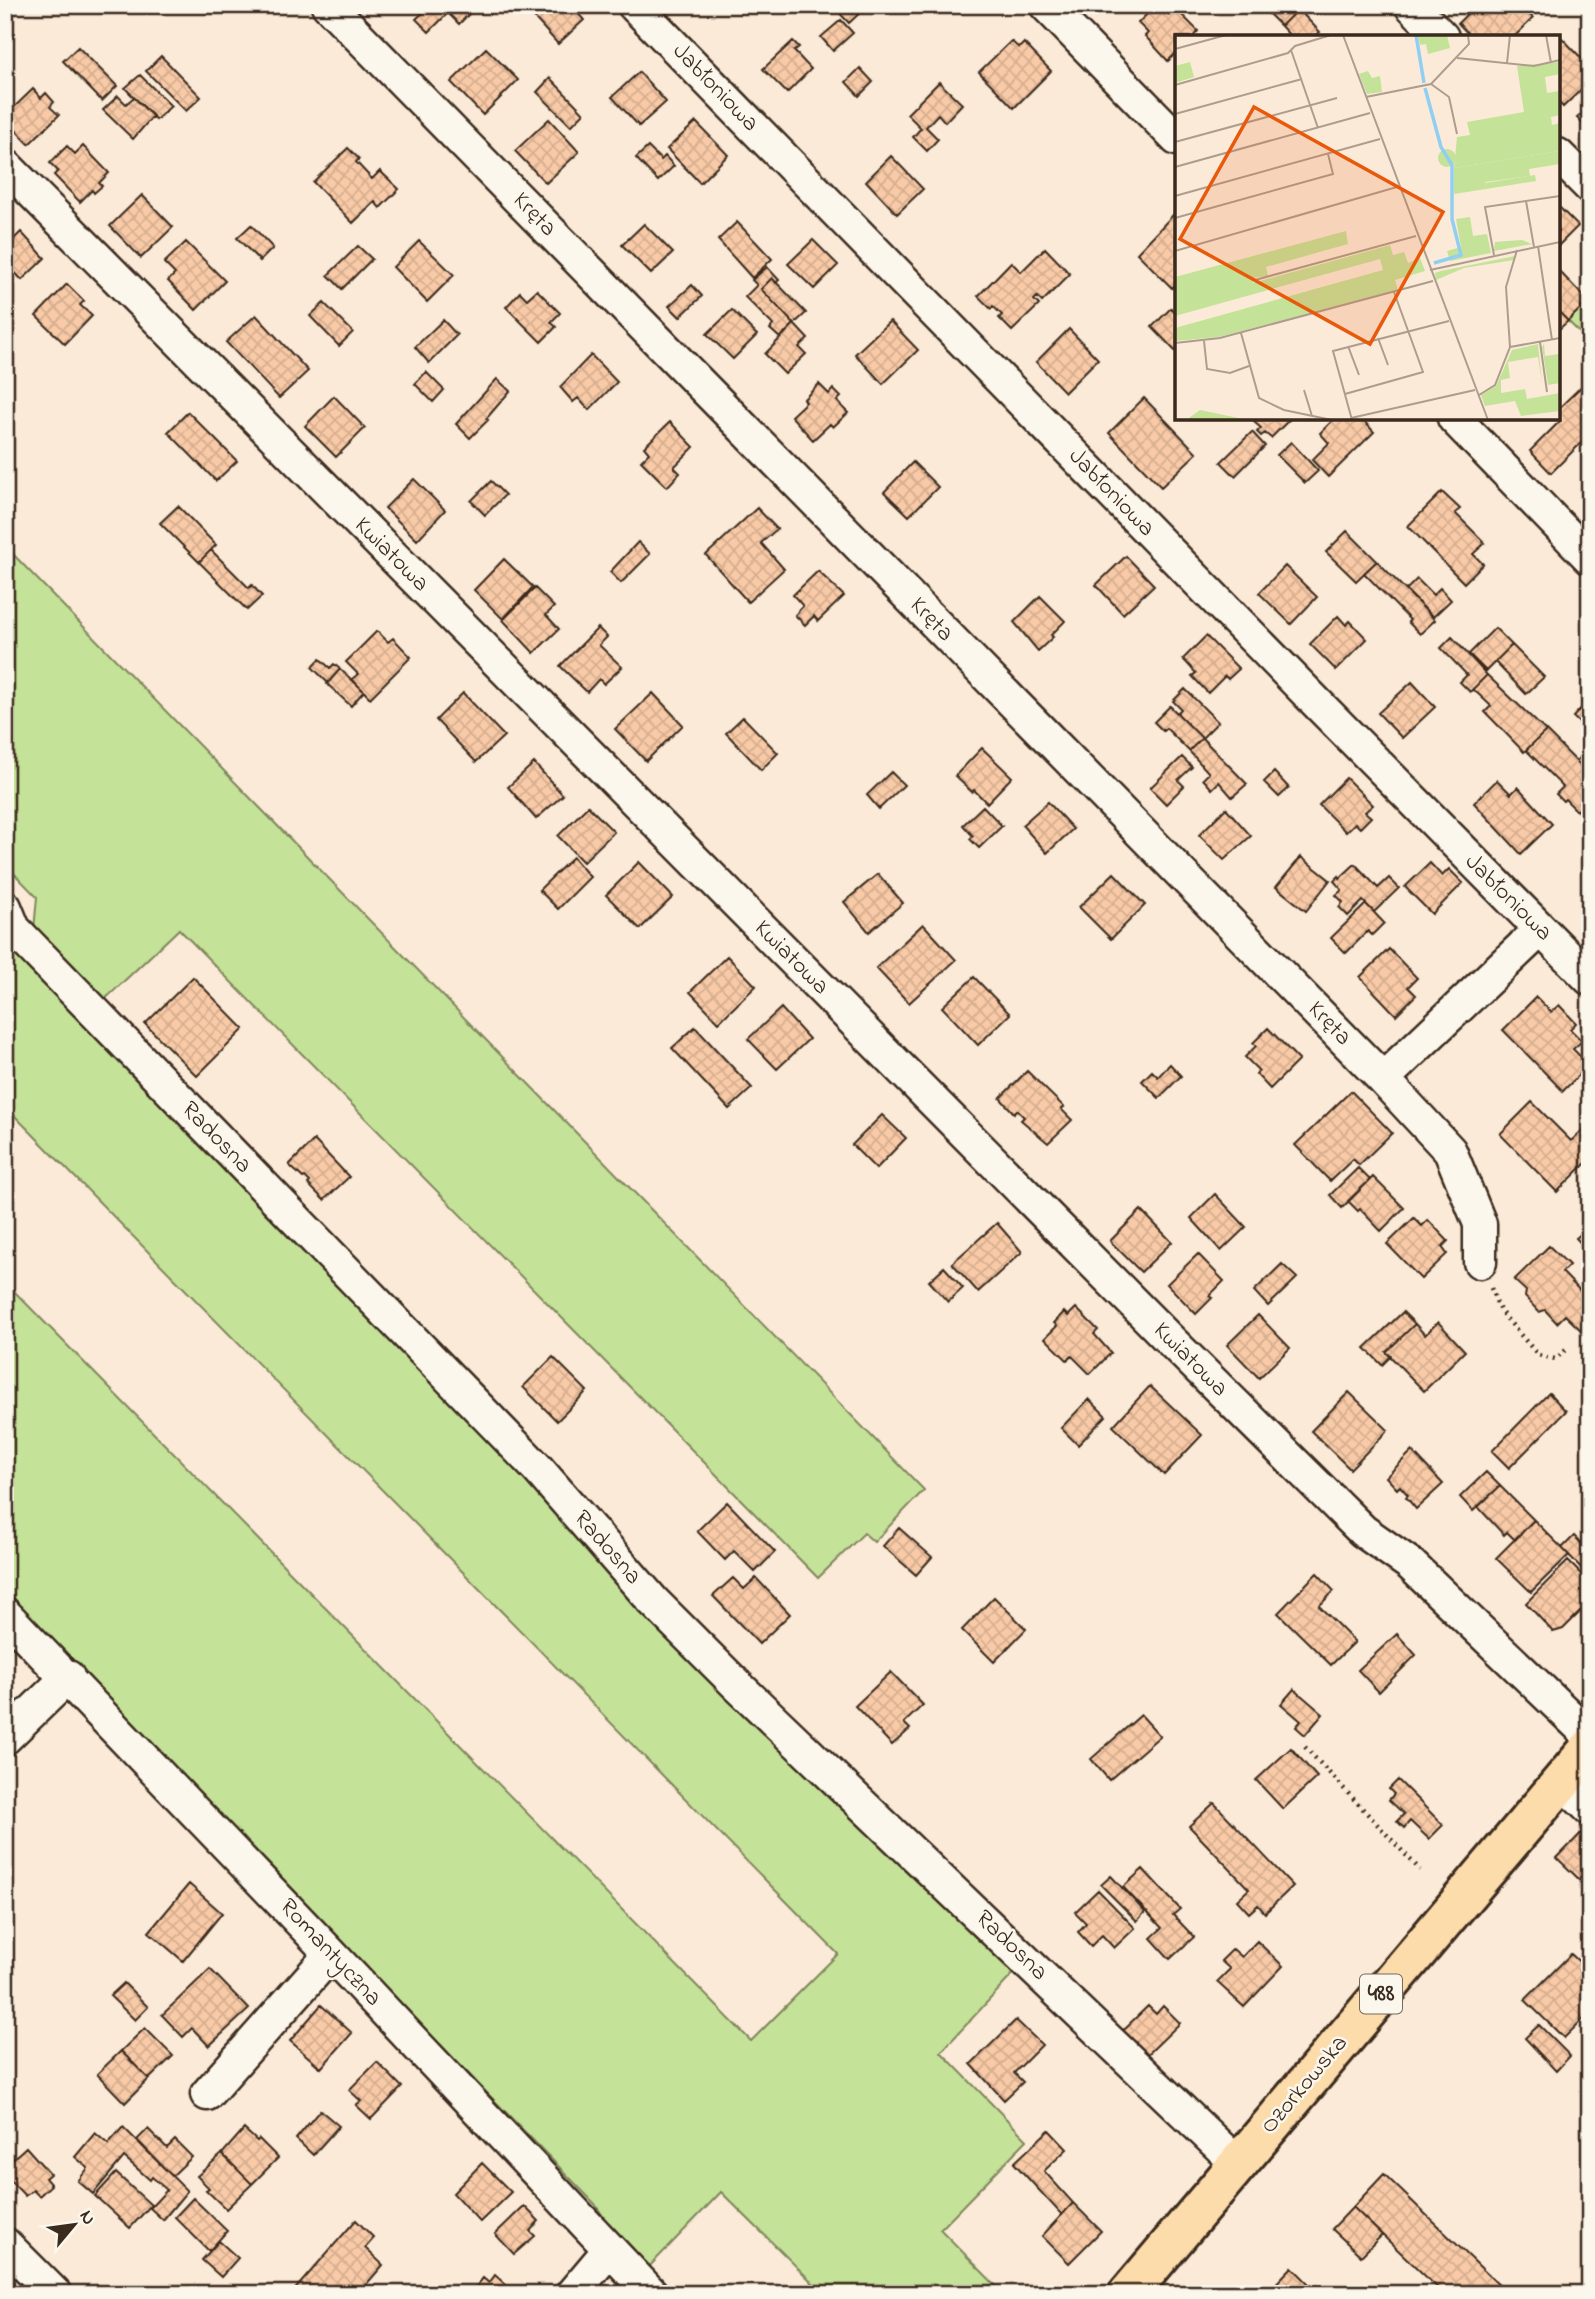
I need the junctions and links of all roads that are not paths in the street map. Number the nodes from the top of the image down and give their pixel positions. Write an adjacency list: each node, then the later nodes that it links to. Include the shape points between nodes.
1 (328, 5): 15 (street, Kręta)
2 (634, 5): 13 (street, Jabłoniowa)
3 (1046, 5): 6 (street)
4 (1411, 5): 5 (street)
5 (1440, 35)
6 (1175, 137)
7 (1560, 157): 9 (street)
8 (5, 165): 19 (street, Kwiatowa, via 1363,1531 1409,1564)
9 (1590, 187)
10 (1456, 420): 11 (street)
11 (1590, 558)
12 (5, 906): 26 (street, Radosna, via 14,929 537,1468 653,1601)
13 (1540, 930): 14 (street, Jabłoniowa); 15 (street)
14 (1590, 979)
15 (1383, 1079): 16 (street, Kręta, via 1450,1152 1480,1224)
16 (1480, 1262)
17 (5, 1614): 18 (street, Romantyczna)
18 (68, 1677): 20 (street); 24 (street, Romantyczna)
19 (1590, 1736)
20 (5, 1738)
21 (1590, 1748): 22 (main road, Ozorkowska / 488)
22 (1562, 1782): 23 (street); 26 (main road, Ozorkowska / 488)
23 (1590, 1809)
24 (331, 1954): 25 (street); 28 (street, Romantyczna)
25 (206, 2094)
26 (1238, 2164): 32 (main road, Ozorkowska / 488)
27 (5, 2244): 29 (street)
28 (609, 2250): 30 (street); 31 (street, Romantyczna)
29 (55, 2294)
30 (572, 2294)
31 (652, 2294)
32 (1128, 2294)

